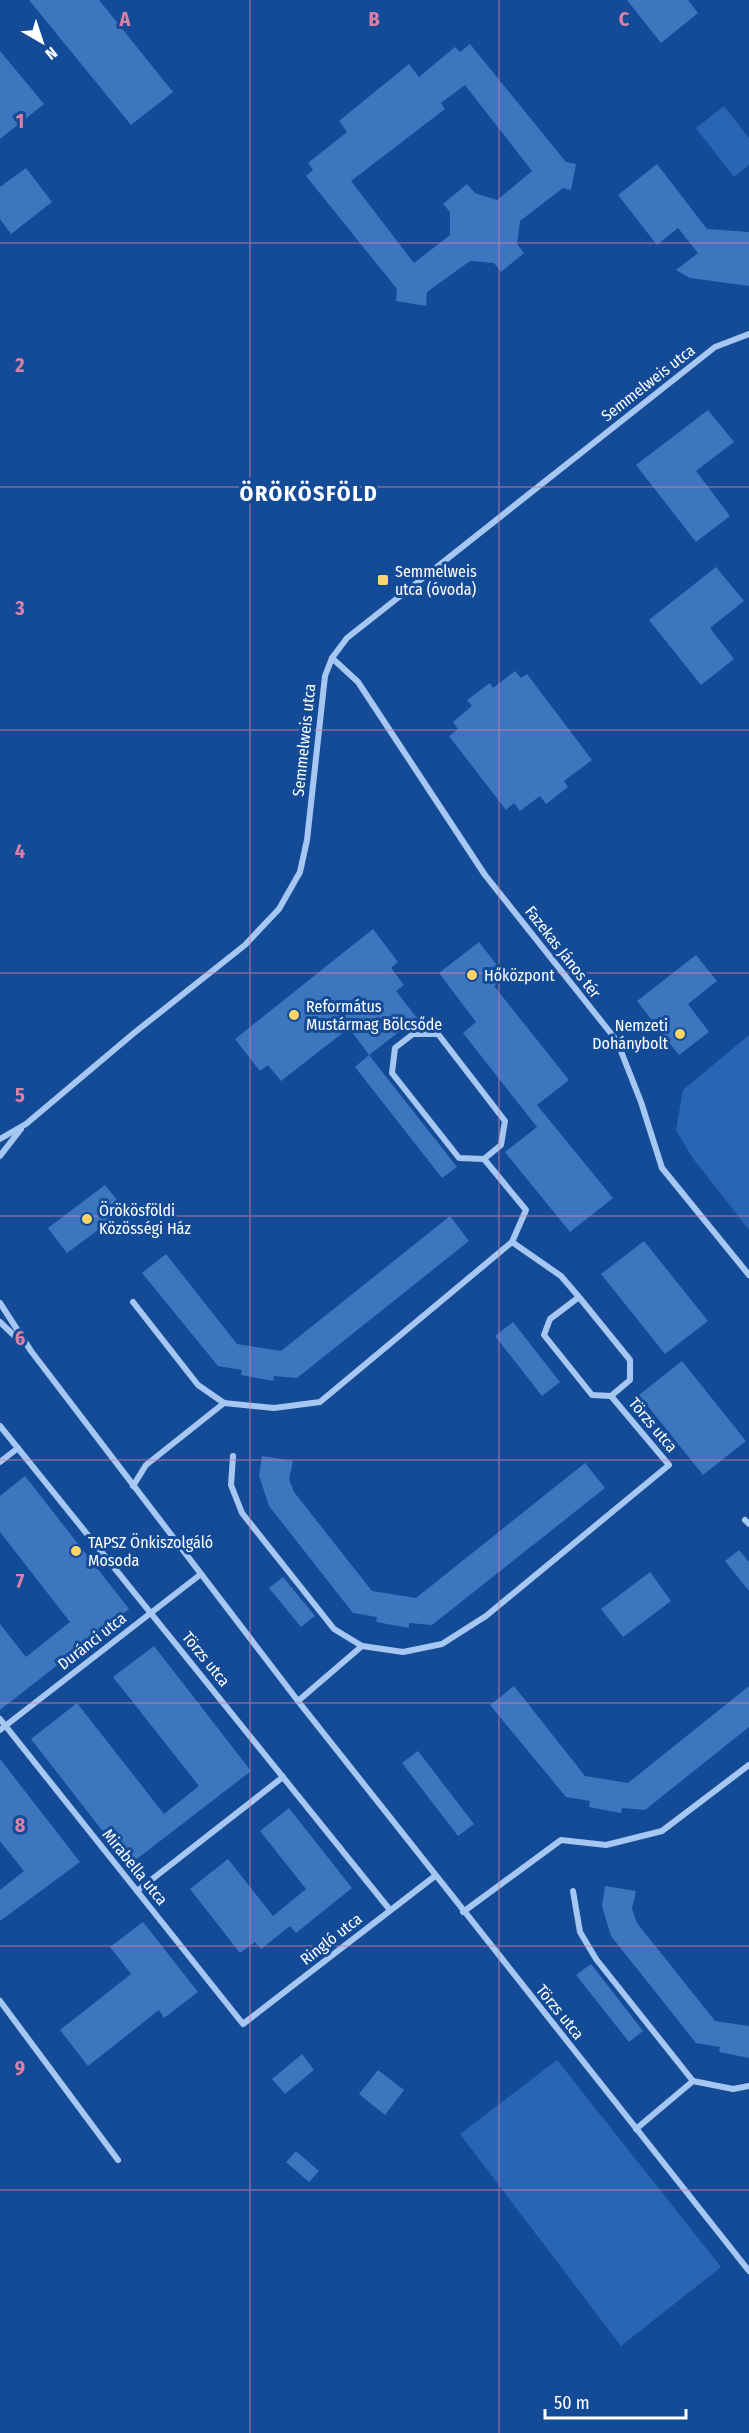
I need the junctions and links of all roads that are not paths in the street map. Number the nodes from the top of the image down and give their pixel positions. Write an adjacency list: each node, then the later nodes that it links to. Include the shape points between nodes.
1 (749, 334): 2 (street, Semmelweis utca, via 715,347 347,638)
2 (332, 658): 3 (street, Semmelweis utca, via 321,696 307,840 300,872 279,909 245,945); 8 (street, Fazekas János tér, via 358,682 485,875 617,1041 662,1168)
3 (26, 1124): 4 (street, Semmelweis utca); 5 (street, Semmelweis utca)
4 (0, 1139)
5 (0, 1156)
6 (484, 1159): 6 (street, via 459,1158 392,1073 395,1048 412,1034 438,1034 505,1121 501,1144); 7 (street, via 526,1210)
7 (512, 1242): 9 (street, Törzs utca, via 561,1276); 15 (street, via 320,1402 274,1408)
8 (749, 1275)
9 (579, 1297): 14 (street, Törzs utca, via 630,1360 630,1380); 14 (street, Törzs utca, via 550,1319 544,1335 592,1395)
10 (0, 1302): 13 (street, Törzs utca)
11 (133, 1302): 15 (street, via 198,1385)
12 (0, 1322): 13 (street, Törzs utca)
13 (31, 1351): 20 (street, Törzs utca)
14 (611, 1395): 23 (street, Törzs utca, via 669,1465 486,1616 442,1644 403,1652)
15 (224, 1403): 20 (street, via 146,1465)
16 (0, 1426): 17 (street, Törzs utca)
17 (18, 1448): 19 (street); 22 (street, Törzs utca)
18 (233, 1456): 23 (street, Törzs utca, via 231,1485 242,1513 334,1629)
19 (0, 1462)
20 (134, 1486): 21 (street, Törzs utca)
21 (201, 1574): 22 (street, Duránci utca); 24 (street, Törzs utca)
22 (150, 1613): 26 (street, Duránci utca); 28 (street, Törzs utca)
23 (362, 1646): 24 (street)
24 (298, 1701): 29 (street, Törzs utca)
25 (0, 1719): 26 (street, Mirabella utca)
26 (3, 1728): 30 (street, Mirabella utca)
27 (749, 1765): 33 (street, via 662,1831 606,1845 561,1840)
28 (284, 1777): 30 (street); 32 (street, Törzs utca)
29 (435, 1876): 32 (street, Ringló utca); 33 (street, Törzs utca)
30 (137, 1891): 35 (street, Mirabella utca)
31 (573, 1891): 36 (street, via 580,1932 596,1959)
32 (390, 1910): 35 (street, Ringló utca)
33 (463, 1912): 38 (street, Törzs utca)
34 (0, 2001): 39 (street)
35 (243, 2024)
36 (693, 2081): 37 (street, via 733,2089); 38 (street)
37 (749, 2086)
38 (636, 2128): 40 (street, Törzs utca)
39 (118, 2160)
40 (749, 2271)

